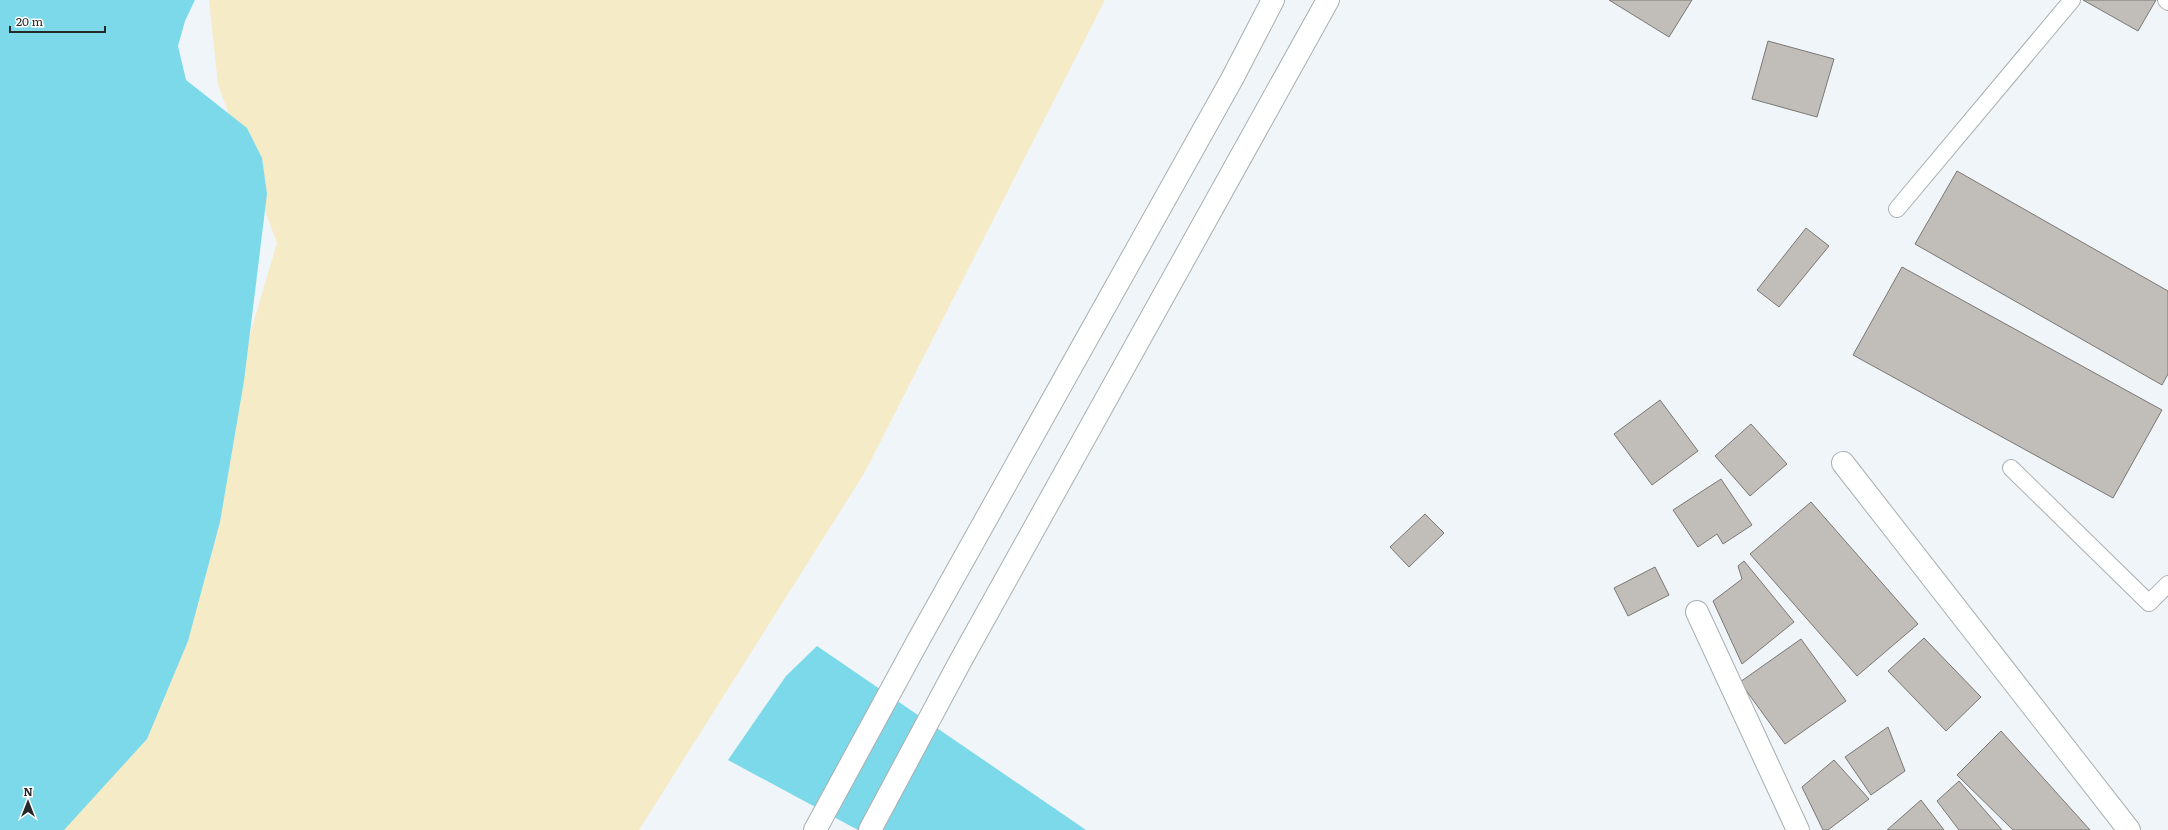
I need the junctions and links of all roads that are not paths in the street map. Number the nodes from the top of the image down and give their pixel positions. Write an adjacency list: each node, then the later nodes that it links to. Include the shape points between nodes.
1 (1273, 0): 11 (main road, via 1232,79)
2 (1328, 0): 12 (main road)
3 (2072, 0): 6 (lane)
4 (2166, 0): 5 (lane)
5 (2168, 2)
6 (1897, 209)
7 (1843, 463): 14 (main road)
8 (2011, 468): 9 (lane, via 2150,603)
9 (2168, 584)
10 (1697, 612): 13 (main road)
11 (815, 830)
12 (870, 830)
13 (1798, 830)
14 (2129, 830)

